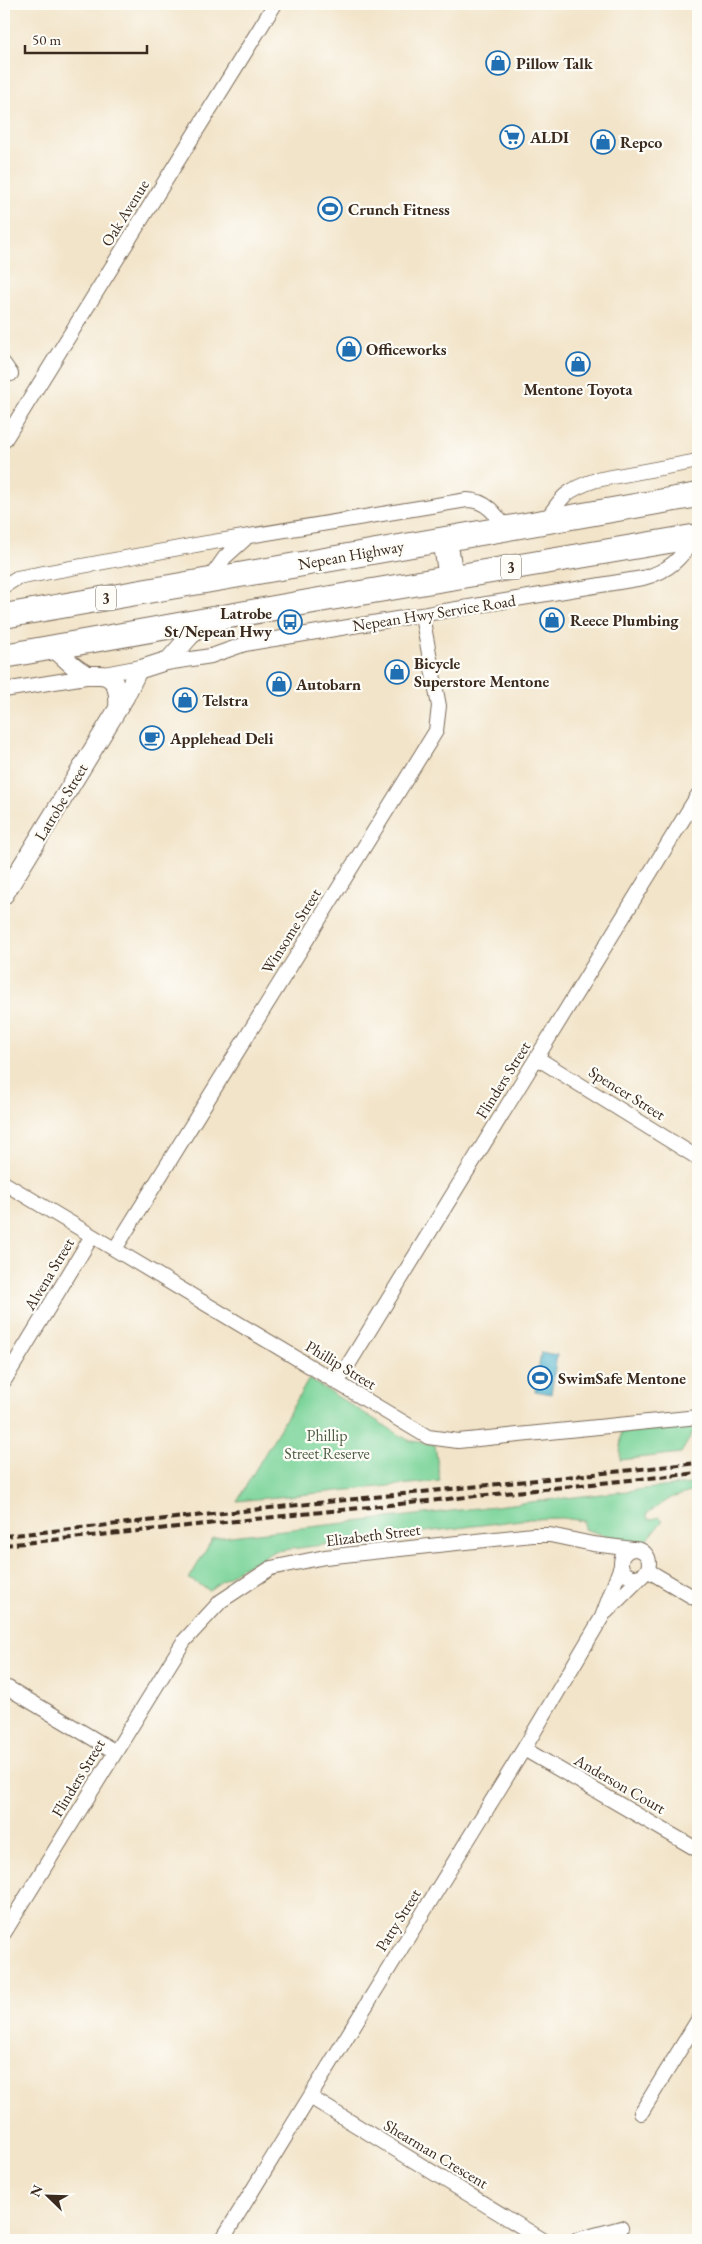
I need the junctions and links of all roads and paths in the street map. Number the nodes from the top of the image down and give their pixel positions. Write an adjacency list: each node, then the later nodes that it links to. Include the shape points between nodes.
1 (275, 4): 2 (street, Oak Avenue)
2 (4, 441)
3 (698, 461): 5 (street, via 580,485 561,497)
4 (698, 495): 5 (highway, Nepean Highway / 3)
5 (545, 522): 6 (highway, Nepean Highway / 3)
6 (506, 529): 8 (street, via 485,505 467,500); 9 (highway, Nepean Highway / 3)
7 (697, 536): 10 (highway, 3); 14 (street, Nepean Hwy Service Road, via 681,558 654,575)
8 (246, 538): 11 (street, via 225,557); 12 (street, via 17,578)
9 (445, 539): 10 (highway); 11 (highway, Nepean Highway / 3)
10 (451, 578): 15 (highway, 3)
11 (208, 581): 13 (highway, Nepean Highway / 3)
12 (4, 586)
13 (4, 616)
14 (422, 616): 18 (street, Nepean Hwy Service Road, via 245,644 211,656); 28 (street, Winsome Street, via 439,706 436,731)
15 (207, 621): 16 (highway, 3); 18 (street, Latrobe Street, via 171,658)
16 (53, 648): 17 (highway, 3); 19 (street, via 78,670)
17 (4, 656)
18 (149, 666): 19 (street, Nepean Hwy Service Road); 21 (street, Latrobe Street, via 135,674)
19 (95, 675): 20 (street, Nepean Hwy Service Road); 21 (street, via 107,677 115,684)
20 (4, 690)
21 (118, 708): 23 (street, Latrobe Street)
22 (697, 802): 24 (street, Flinders Street)
23 (4, 895)
24 (537, 1058): 25 (street, Spencer Street); 30 (street, Flinders Street)
25 (698, 1158)
26 (4, 1183): 27 (street, Phillip Street)
27 (92, 1236): 28 (street, Phillip Street); 29 (street, Alvena Street)
28 (116, 1249): 30 (street, Phillip Street)
29 (4, 1381)
30 (337, 1383): 31 (street, Phillip Street, via 414,1430 443,1440)
31 (698, 1417)
32 (593, 1544): 33 (street, Elizabeth Street); 34 (street, Elizabeth Street); 38 (street, Elizabeth Street, via 550,1535 526,1535 325,1557 271,1568 221,1601)
33 (633, 1549): 34 (street, via 625,1553); 35 (street, via 642,1550 647,1556 649,1564)
34 (621, 1565): 35 (street, via 630,1576 638,1577); 37 (street, Patty Street)
35 (646, 1571): 36 (street); 37 (street, Patty Street)
36 (698, 1600)
37 (602, 1616): 40 (street, Patty Street)
38 (184, 1641): 41 (street, Flinders Street)
39 (4, 1688): 41 (street)
40 (524, 1748): 42 (street, Anderson Court); 45 (street, Patty Street)
41 (114, 1752): 43 (street, Flinders Street)
42 (698, 1850)
43 (4, 1933)
44 (698, 2020): 46 (street)
45 (310, 2098): 48 (street, Patty Street); 49 (street, Shearman Crescent)
46 (641, 2113)
47 (622, 2228): 50 (street)
48 (222, 2240)
49 (543, 2240)
50 (576, 2240)

